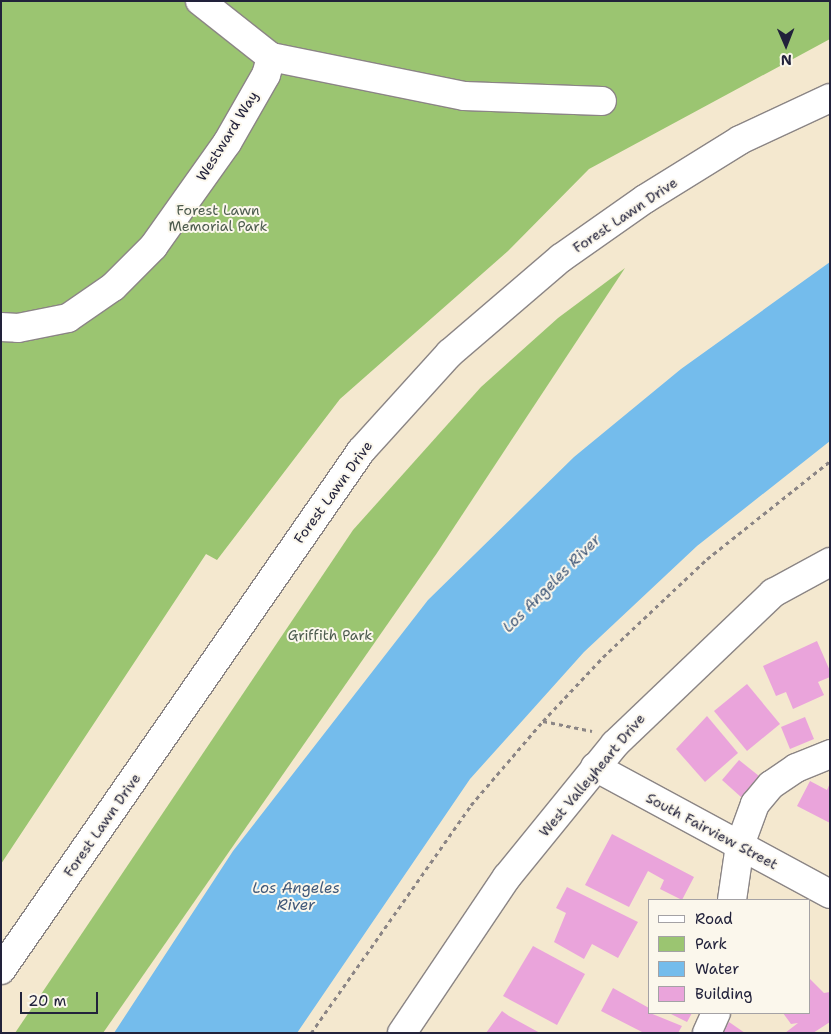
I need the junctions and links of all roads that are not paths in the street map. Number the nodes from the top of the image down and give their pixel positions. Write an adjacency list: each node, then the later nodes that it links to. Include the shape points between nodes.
1 (200, 1): 2 (street)
2 (268, 66): 4 (street, via 464,96); 5 (street, Westward Way, via 227,143 153,247 113,287 68,318 18,328)
3 (830, 98): 12 (street, Forest Lawn Drive, via 740,140 644,200 561,258 450,354 361,451)
4 (602, 101)
5 (1, 326)
6 (830, 562): 8 (street, West Valleyheart Drive, via 773,593 614,744)
7 (830, 754): 9 (street, via 771,785 755,804)
8 (595, 767): 9 (street, South Fairview Street); 14 (street, West Valleyheart Drive, via 507,876)
9 (740, 845): 10 (street, South Fairview Street); 11 (street)
10 (830, 894)
11 (732, 899)
12 (1, 970)
13 (716, 1014): 15 (street)
14 (402, 1033)
15 (707, 1033)

